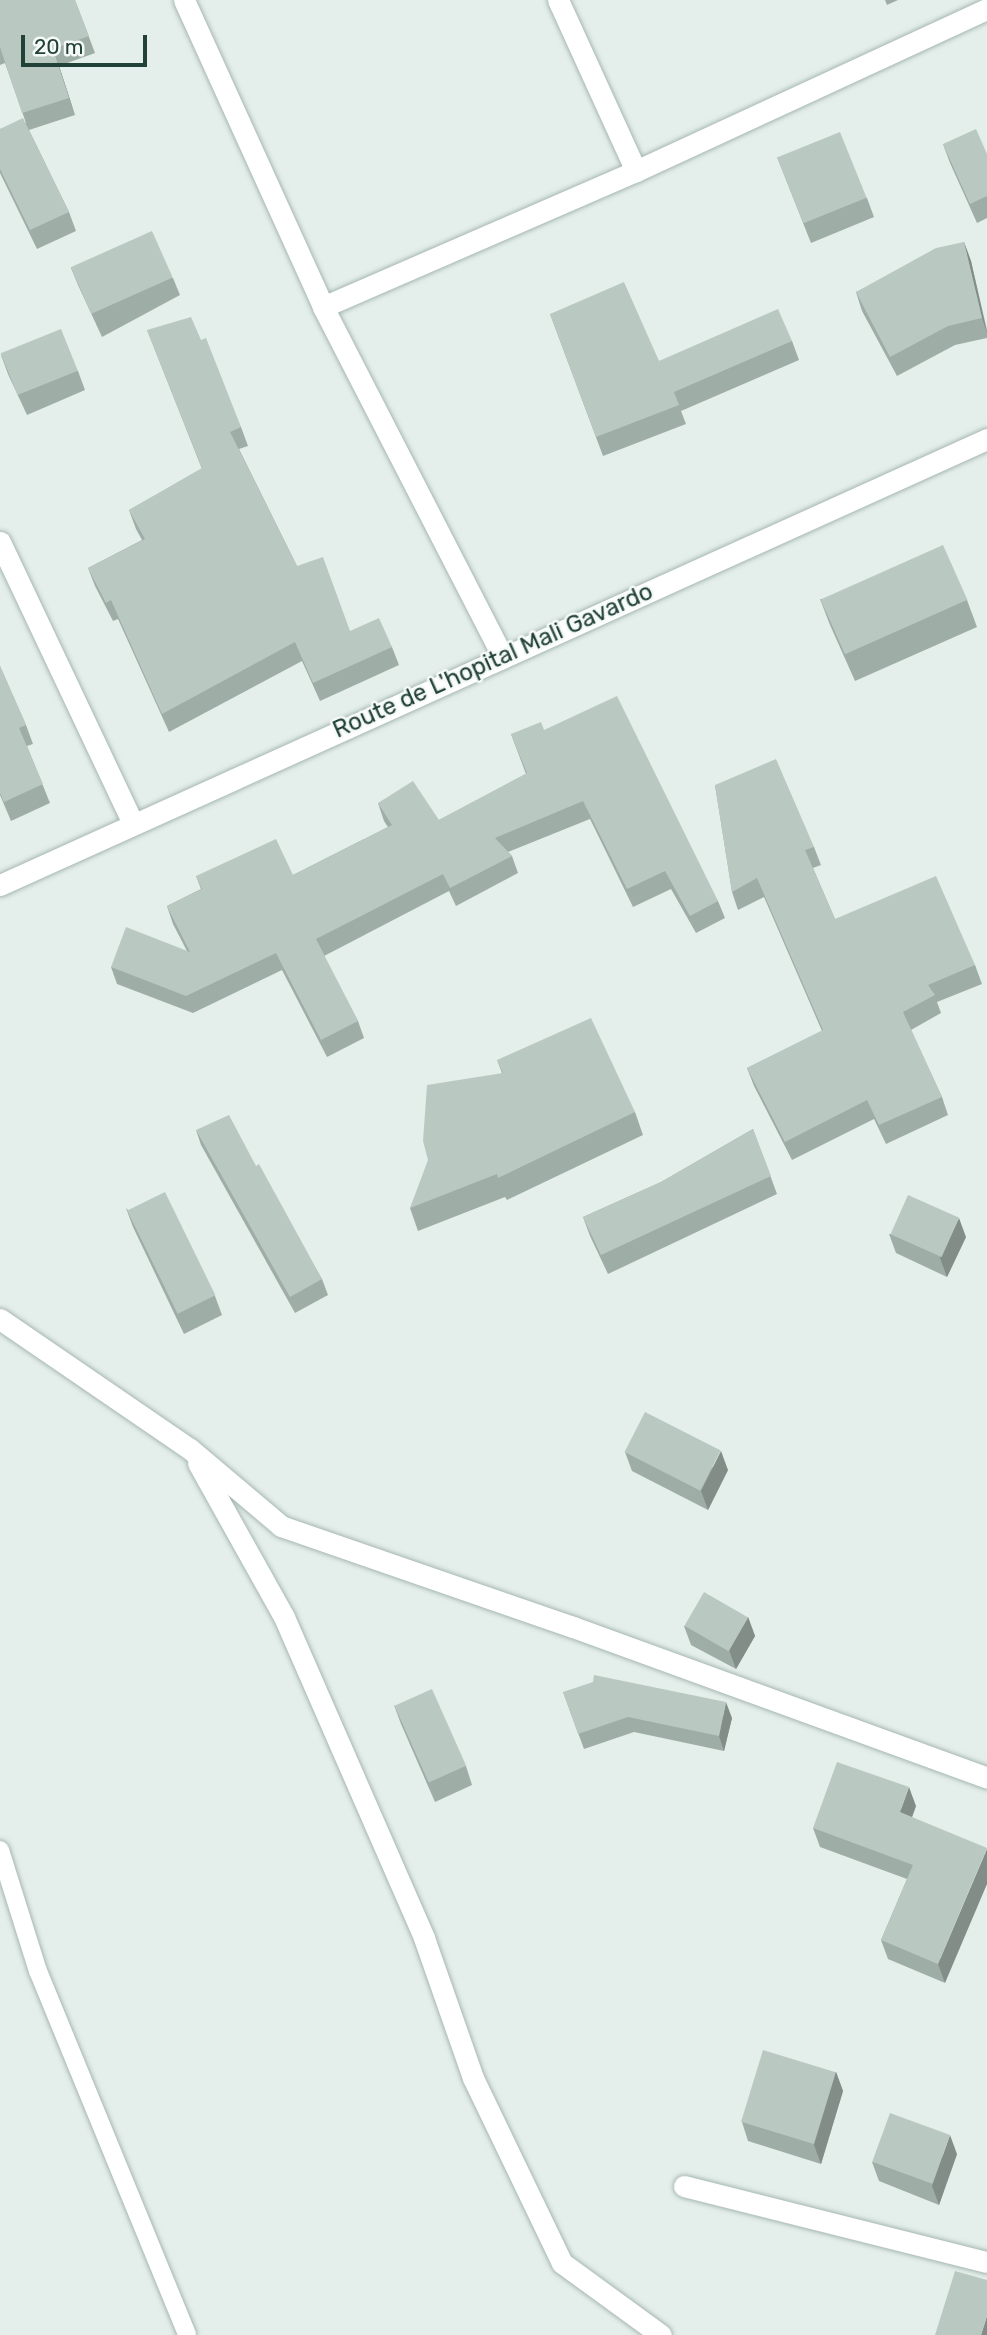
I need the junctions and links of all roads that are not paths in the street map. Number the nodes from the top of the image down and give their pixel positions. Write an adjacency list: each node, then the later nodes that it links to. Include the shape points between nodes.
1 (184, 0): 5 (street)
2 (558, 0): 4 (street)
3 (978, 8): 4 (street)
4 (636, 171): 5 (street)
5 (323, 307): 8 (street)
6 (987, 439): 8 (street, Route de L'hopital Mali Gavardo)
7 (0, 542): 9 (street)
8 (503, 657): 9 (street, Route de L'hopital Mali Gavardo)
9 (133, 823): 10 (street, Route de L'hopital Mali Gavardo)
10 (0, 885)
11 (0, 1319): 12 (street)
12 (190, 1449): 13 (street, via 281,1526); 18 (street, via 284,1617 425,1938 473,2078 562,2263)
13 (987, 1778)
14 (0, 1850): 17 (lane, via 38,1971)
15 (684, 2186): 16 (street)
16 (987, 2262)
17 (187, 2335)
18 (661, 2335)

